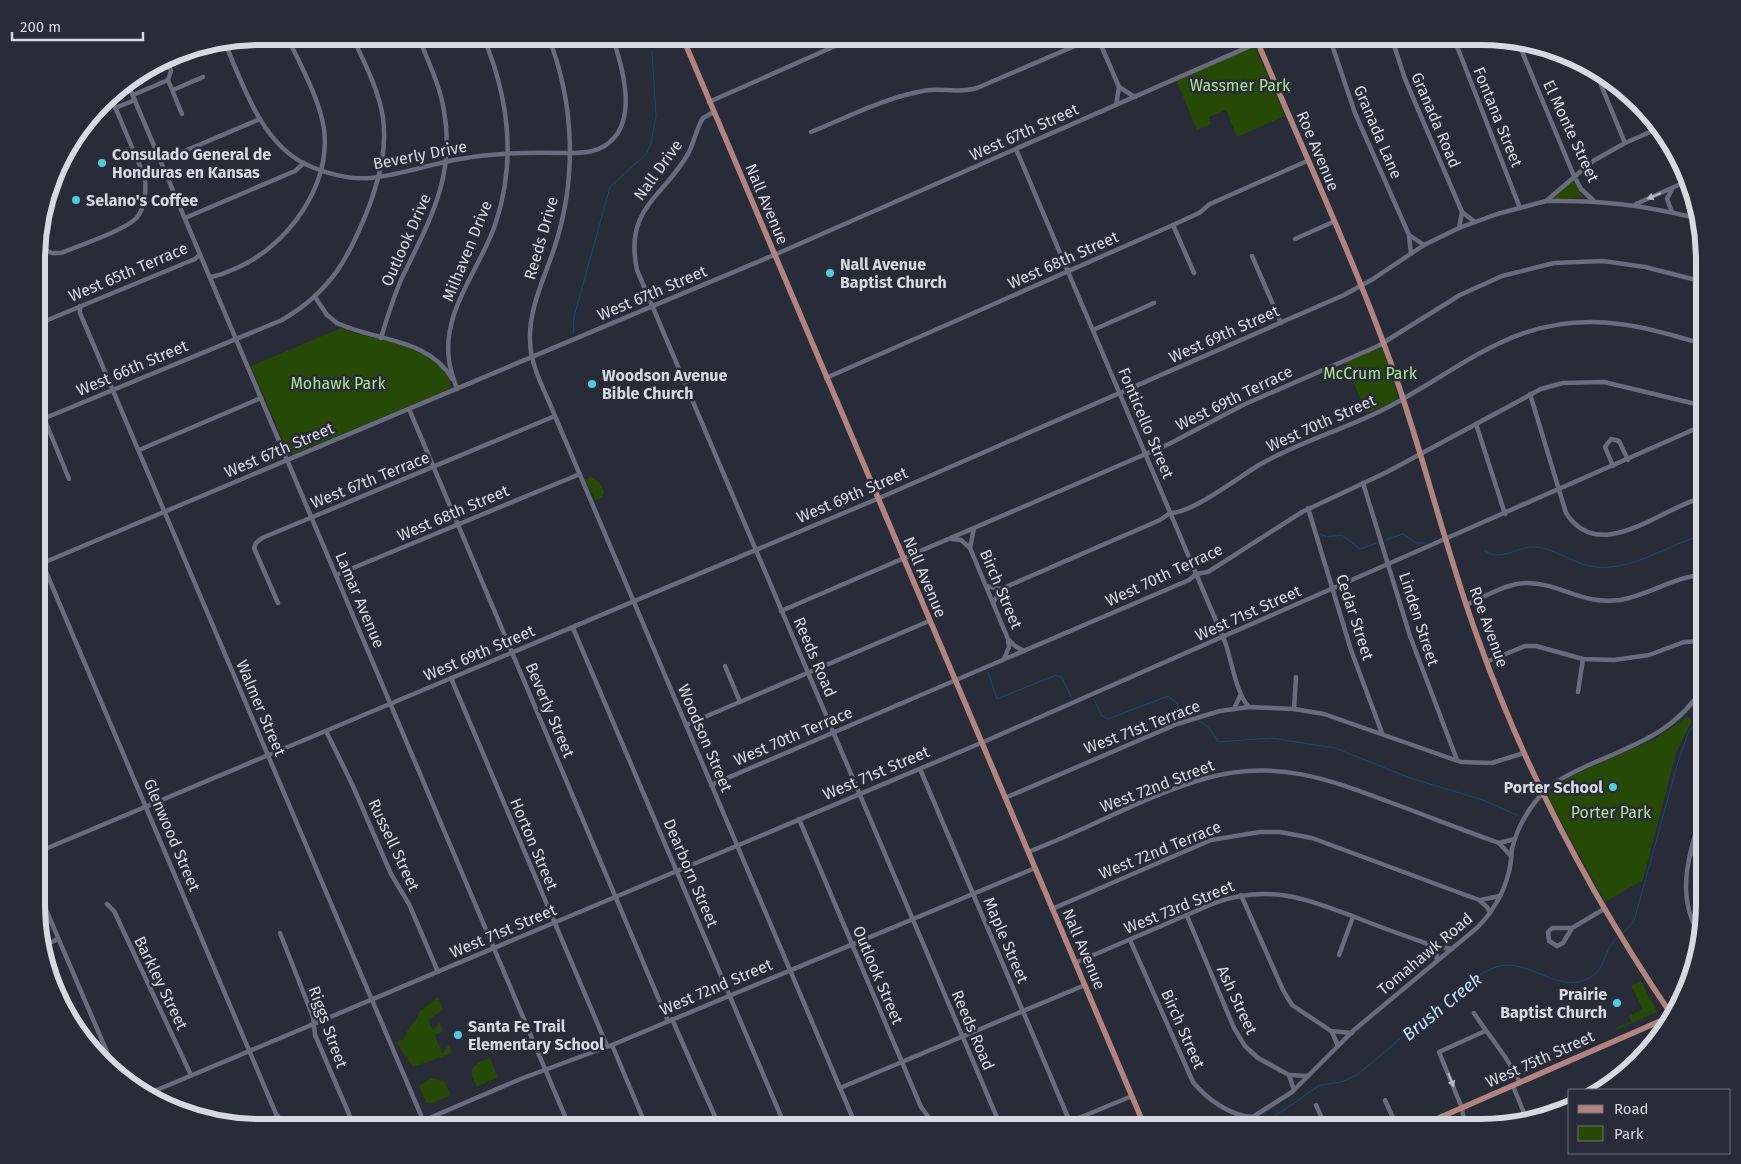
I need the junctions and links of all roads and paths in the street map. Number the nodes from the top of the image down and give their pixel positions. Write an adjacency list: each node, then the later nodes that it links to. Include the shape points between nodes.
1 (292, 45): 46 (street, via 321,117 324,144)
2 (356, 45): 47 (street, West 66th Street, via 374,85 383,117 384,151)
3 (422, 45): 44 (street, Outlook Drive, via 440,90 447,136)
4 (486, 45): 40 (street, Milhaven Drive, via 502,91)
5 (551, 45): 41 (street, Reeds Drive, via 566,103)
6 (614, 45): 41 (street, Beverly Drive, via 623,78 625,110 622,125 615,138 601,148)
7 (685, 45): 29 (main road, Nall Avenue)
8 (837, 45): 29 (street)
9 (1077, 45): 37 (street, via 977,88 959,92 925,90 886,101)
10 (1102, 45): 23 (street)
11 (1253, 45): 27 (street, West 67th Street)
12 (1259, 45): 42 (main road, Roe Avenue)
13 (1332, 45): 63 (street, Granada Lane, via 1355,113)
14 (1394, 45): 55 (street, Granada Road, via 1405,79)
15 (1457, 45): 54 (street, Fontana Street)
16 (227, 48): 35 (street, Beverly Drive)
17 (1521, 49): 48 (street, El Monte Street)
18 (169, 65): 20 (street, via 172,71)
19 (203, 77): 26 (street)
20 (168, 80): 26 (street); 28 (street)
21 (1599, 80): 25 (street)
22 (1607, 86): 25 (street)
23 (1119, 87): 27 (street); 31 (street)
24 (130, 88): 28 (street, Lamar Avenue)
25 (1602, 88): 38 (street)
26 (173, 90): 34 (street)
27 (1135, 97): 31 (street, West 67th Street)
28 (134, 98): 32 (street); 43 (street, Lamar Avenue)
29 (709, 102): 33 (main road, Nall Avenue)
30 (113, 103): 32 (street)
31 (1116, 105): 39 (street, West 67th Street)
32 (116, 108): 66 (street, via 145,178 146,188 138,216 130,223 61,253)
33 (714, 112): 69 (main road, Nall Avenue); 79 (street, Nall Drive, via 702,118 688,153 649,202 638,223 635,260)
34 (182, 114)
35 (260, 119): 43 (street); 45 (street, Beverly Drive, via 272,136)
36 (1653, 131): 38 (street, West 69th Street)
37 (811, 132)
38 (1625, 143): 48 (street, West 69th Street)
39 (1016, 149): 69 (street, West 67th Street); 71 (street, Fonticello Street)
40 (508, 153): 41 (street, Beverly Drive); 44 (street, Beverly Drive); 87 (street, Milhaven Drive, via 500,207 456,310)
41 (570, 153): 88 (street, Reeds Drive, via 564,210 532,316)
42 (1307, 161): 59 (main road, Roe Avenue); 61 (street, West 68th Street, via 1210,204)
43 (161, 162): 58 (street, Lamar Avenue)
44 (446, 162): 47 (street, Beverly Drive); 83 (street, Outlook Drive, via 438,202 401,281)
45 (304, 163): 46 (street, Beverly Drive); 58 (street, via 295,172)
46 (320, 169): 47 (street, Beverly Drive, via 346,176); 73 (street, via 306,204 277,241 243,265)
47 (379, 176): 76 (street, West 66th Street, via 349,254)
48 (1574, 176): 51 (street, El Monte Street, via 1581,189); 52 (street, West 69th Street)
49 (1682, 183): 50 (street)
50 (1673, 188): 53 (street, one-way to 53); 56 (street, via 1667,199)
51 (1593, 200): 52 (street); 53 (street)
52 (1546, 201): 54 (street, West 69th Street)
53 (1634, 204): 56 (street)
54 (1520, 208): 60 (street, West 69th Street)
55 (1462, 212): 60 (street); 62 (street)
56 (1672, 212): 57 (street)
57 (1692, 217)
58 (185, 218): 67 (street, Lamar Avenue)
59 (1333, 222): 64 (street); 75 (main road, Roe Avenue)
60 (1476, 222): 62 (street, West 69th Street)
61 (1173, 225): 71 (street, West 68th Street); 72 (street)
62 (1459, 228): 65 (street, West 69th Street)
63 (1409, 235): 65 (street); 68 (street, Granada Lane)
64 (1295, 239)
65 (1424, 245): 68 (street, West 69th Street)
66 (45, 250)
67 (200, 254): 73 (street, Lamar Avenue); 78 (street, West 65th Terrace, via 195,259)
68 (1412, 254): 75 (street, West 69th Street)
69 (774, 255): 79 (street, West 67th Street); 90 (main road, Nall Avenue)
70 (1252, 256): 81 (street)
71 (1068, 271): 82 (street, Fonticello Street); 90 (street, West 68th Street)
72 (1194, 272)
73 (210, 277): 84 (street, Lamar Avenue)
74 (1696, 280): 85 (street, West 69th Terrace, via 1622,263 1578,261 1539,266 1480,284)
75 (1361, 287): 81 (street, West 69th Street); 85 (main road, Roe Avenue)
76 (315, 297): 83 (street, via 337,323); 84 (street, West 66th Street, via 282,320)
77 (1154, 303): 82 (street)
78 (80, 306): 80 (street, West 65th Terrace); 91 (street, Walmer Street, via 80,313)
79 (652, 307): 88 (street, West 67th Street); 127 (street, Reeds Road)
80 (45, 321)
81 (1281, 323): 93 (street, West 69th Street)
82 (1093, 330): 93 (street, Fonticello Street)
83 (381, 338): 89 (street, via 419,350)
84 (236, 339): 91 (street, West 66th Street); 95 (street, Lamar Avenue)
85 (1383, 342): 96 (main road, Roe Avenue); 105 (street, West 69th Terrace, via 1243,405)
86 (1696, 342): 96 (street, West 70th Street, via 1621,324 1578,322 1551,325 1505,339)
87 (448, 358): 89 (street); 92 (street, Milhaven Drive)
88 (532, 358): 92 (street, West 67th Street); 99 (street, Woodson Street)
89 (439, 362): 92 (street)
90 (826, 378): 115 (main road, Nall Avenue)
91 (113, 389): 100 (street, West 66th Street); 104 (street, Walmer Street)
92 (457, 389): 98 (street, West 67th Street)
93 (1119, 393): 105 (street, Fonticello Street); 115 (street, West 69th Street)
94 (1530, 394): 97 (street, West 70th Terrace, via 1564,383 1599,381); 102 (street, West 70th Terrace); 114 (street)
95 (261, 398): 104 (street); 108 (street, Lamar Avenue)
96 (1403, 398): 106 (main road, Roe Avenue); 119 (street, West 70th Street, via 1282,454 1198,503)
97 (1696, 404)
98 (409, 409): 108 (street, West 67th Street); 110 (street, Beverly Street)
99 (555, 416): 110 (street, West 67th Terrace); 111 (street, Woodson Street)
100 (45, 418)
101 (45, 420): 112 (street)
102 (1476, 424): 106 (street, West 70th Terrace); 120 (street)
103 (1696, 429): 107 (street, West 71st Street)
104 (139, 450): 118 (street, Walmer Street)
105 (1145, 454): 119 (street, Fonticello Street); 123 (street, West 69th Terrace)
106 (1420, 455): 113 (street, West 70th Terrace); 125 (main road, Roe Avenue)
107 (1628, 460): 109 (street, West 71st Street); 109 (street, via 1619,441 1611,439 1605,447)
108 (287, 461): 118 (street, West 67th Street); 121 (street, Lamar Avenue)
109 (1613, 466): 114 (street, West 71st Street)
110 (433, 467): 121 (street, West 67th Terrace); 122 (street, Beverly Street)
111 (580, 474): 122 (street, West 68th Street); 138 (street, Woodson Street)
112 (69, 479)
113 (1363, 483): 117 (street, West 70th Terrace); 130 (street, Linden Street)
114 (1559, 490): 116 (street, via 1566,513 1574,524 1599,536 1616,534); 120 (street, West 71st Street)
115 (877, 499): 127 (street, West 69th Street); 128 (main road, Nall Avenue)
116 (1696, 500)
117 (1308, 508): 131 (street, West 70th Terrace, via 1219,566); 137 (street, Cedar Street)
118 (165, 512): 129 (street, West 67th Street); 172 (street, Walmer Street)
119 (1170, 513): 131 (street, Fonticello Street); 136 (street, West 70th Street)
120 (1505, 514): 125 (street, West 71st Street)
121 (311, 518): 133 (street, Lamar Avenue); 140 (street, West 67th Terrace, via 256,543 256,554)
122 (457, 524): 133 (street, West 68th Street); 149 (street, Beverly Street)
123 (974, 528): 124 (street, West 69th Terrace); 126 (street, Birch Street)
124 (950, 539): 126 (street, via 961,540); 128 (street, West 69th Terrace)
125 (1446, 540): 130 (street, West 71st Street); 141 (main road, Roe Avenue)
126 (970, 548): 135 (street, Birch Street)
127 (755, 550): 138 (street, West 69th Street); 142 (street, Reeds Road)
128 (903, 560): 142 (street, West 69th Terrace); 143 (main road, Nall Avenue)
129 (45, 562)
130 (1388, 565): 137 (street, West 71st Street); 173 (street, Linden Street, via 1413,645)
131 (1196, 574): 145 (street, Fonticello Street); 148 (street, West 70th Terrace, via 1189,580)
132 (45, 575): 179 (street, Glenwood Street)
133 (336, 575): 162 (street, Lamar Avenue)
134 (1696, 576): 141 (street, via 1678,579 1632,597 1607,601 1580,598 1549,586 1526,583)
135 (986, 586): 136 (street); 139 (street, Birch Street)
136 (1001, 589): 139 (street)
137 (1332, 590): 145 (street, West 71st Street); 168 (street, Cedar Street)
138 (634, 602): 144 (street, West 69th Street); 166 (street, Woodson Street)
139 (993, 602): 146 (street, Birch Street)
140 (278, 603)
141 (1466, 605): 152 (main road, Roe Avenue)
142 (781, 611): 154 (street, Reeds Road)
143 (929, 621): 154 (street); 157 (main road, Nall Avenue)
144 (572, 628): 149 (street, West 69th Street); 191 (street, Dearborn Street)
145 (1223, 637): 159 (street, Fonticello Street); 170 (street, West 71st Street)
146 (1008, 639): 148 (street, Birch Street); 151 (street)
147 (1696, 641): 150 (street, via 1632,658)
148 (1024, 651): 151 (street, West 70th Terrace)
149 (512, 653): 156 (street, West 69th Street); 196 (street, Beverly Street)
150 (1583, 659): 152 (street, via 1525,646); 158 (street)
151 (1004, 660): 157 (street, West 70th Terrace)
152 (1486, 662): 171 (main road, Roe Avenue)
153 (724, 666): 161 (street)
154 (808, 672): 161 (street); 169 (street, Reeds Road)
155 (1296, 677): 165 (street)
156 (451, 678): 162 (street, West 69th Street); 207 (street, Horton Street)
157 (955, 682): 169 (street, West 70th Terrace); 170 (main road, Nall Avenue)
158 (1578, 692)
159 (1240, 696): 163 (street, Fonticello Street); 164 (street)
160 (1696, 697): 177 (street, Tomahawk Road, via 1684,714 1665,729 1566,776)
161 (740, 702): 166 (street)
162 (390, 704): 167 (street, West 69th Street); 216 (street, Lamar Avenue)
163 (1248, 707): 164 (street, West 71st Terrace); 165 (street, West 71st Terrace)
164 (1234, 709): 178 (street, West 71st Terrace, via 1177,724)
165 (1294, 709): 168 (street, West 71st Terrace, via 1324,714)
166 (686, 724): 175 (street, Woodson Street)
167 (326, 730): 172 (street, West 69th Street); 222 (street, Russell Street)
168 (1382, 732): 173 (street, West 71st Terrace)
169 (833, 733): 175 (street, West 70th Terrace); 176 (street, Reeds Road)
170 (981, 743): 174 (street, West 71st Street); 178 (main road, Nall Avenue)
171 (1524, 753): 173 (street, West 71st Terrace, via 1492,764); 177 (main road, Roe Avenue)
172 (267, 755): 179 (street, West 69th Street); 225 (street, Walmer Street)
173 (1457, 760)
174 (920, 769): 176 (street, West 71st Street); 192 (street, Maple Street)
175 (711, 784): 184 (street, Woodson Street)
176 (859, 794): 180 (street, West 71st Street); 206 (street, Reeds Road)
177 (1543, 794): 182 (street, Tomahawk Road, via 1527,814); 202 (main road, Roe Avenue)
178 (1005, 798): 186 (main road, Nall Avenue)
179 (147, 806): 185 (street, West 69th Street); 238 (street, Glenwood Street)
180 (798, 820): 184 (street, West 71st Street); 214 (street, Outlook Street)
181 (1696, 838): 188 (street)
182 (1515, 839): 183 (street); 189 (street, Tomahawk Road)
183 (1499, 843): 186 (street, West 72nd Street, via 1340,783 1268,770 1232,772 1195,782); 189 (street, West 72nd Street)
184 (737, 846): 191 (street, West 71st Street); 221 (street, Woodson Street)
185 (45, 849)
186 (1028, 852): 190 (main road, Nall Avenue)
187 (1696, 852): 188 (street)
188 (1691, 854): 208 (street, via 1685,895)
189 (1511, 856): 195 (street, Tomahawk Road)
190 (1035, 868): 192 (street, West 72nd Street); 200 (main road, Nall Avenue)
191 (676, 871): 196 (street, West 71st Street); 224 (street, Dearborn Street)
192 (973, 894): 206 (street, West 72nd Street); 227 (street, Maple Street)
193 (1253, 894): 194 (street, West 73rd Street); 201 (street); 205 (street, West 73rd Street, via 1272,893 1302,898)
194 (1241, 895): 201 (street); 204 (street, West 73rd Street)
195 (1500, 896): 197 (street); 203 (street, Tomahawk Road)
196 (616, 897): 207 (street, West 71st Street); 229 (street, Beverly Street)
197 (1479, 900): 200 (street, West 72nd Terrace, via 1312,838 1260,832 1206,842); 203 (street, West 72nd Terrace)
198 (107, 904): 242 (street, Barkley Street, via 114,911)
199 (45, 908): 211 (street)
200 (1052, 908): 220 (main road, Nall Avenue)
201 (1248, 908): 232 (street, via 1288,1001 1302,1014)
202 (1604, 909): 209 (street); 226 (main road, Roe Avenue)
203 (1490, 913): 217 (street, Tomahawk Road, via 1474,932)
204 (1187, 916): 212 (street, West 73rd Street); 243 (street, Ash Street, via 1238,1037 1251,1052)
205 (1353, 916): 215 (street, West 73rd Street); 218 (street)
206 (912, 920): 214 (street, West 72nd Street); 235 (street, Reeds Road)
207 (554, 922): 216 (street, West 71st Street); 236 (street, Horton Street)
208 (1695, 926)
209 (1572, 928): 209 (street, via 1563,943 1557,946 1549,942 1548,932 1552,928)
210 (280, 934): 231 (street, Riggs Street)
211 (58, 939): 213 (street); 239 (street)
212 (1130, 940): 220 (street, West 73rd Street); 255 (street, Birch Street, via 1190,1076 1202,1092)
213 (49, 943)
214 (852, 945): 221 (street, West 72nd Street); 240 (street, Outlook Street)
215 (1431, 945): 217 (street, West 73rd Street); 219 (street)
216 (494, 948): 222 (street, West 71st Street); 241 (street, Lamar Avenue)
217 (1452, 949): 219 (street, Tomahawk Road)
218 (1339, 955)
219 (1437, 961): 234 (street, Tomahawk Road)
220 (1075, 963): 223 (main road, Nall Avenue)
221 (790, 970): 224 (street, West 72nd Street); 247 (street, Woodson Street)
222 (438, 972): 225 (street, West 71st Street)
223 (1085, 985): 227 (street); 250 (main road, Nall Avenue)
224 (730, 996): 229 (street, West 72nd Street); 267 (street, Dearborn Street)
225 (371, 1000): 231 (street, West 71st Street); 262 (street, Walmer Street)
226 (1669, 1009)
227 (1023, 1011): 235 (street); 271 (street, Maple Street)
228 (1474, 1013): 233 (street)
229 (670, 1020): 236 (street, West 72nd Street); 266 (street, Beverly Street)
230 (1662, 1021): 245 (main road, West 75th Street)
231 (313, 1024): 238 (street, West 71st Street); 261 (street, Riggs Street)
232 (1331, 1031): 234 (street); 237 (street)
233 (1485, 1031): 245 (street, via 1508,1058); 253 (street, one-way to 253, via 1439,1052)
234 (1352, 1033): 237 (street, Tomahawk Road)
235 (963, 1036): 240 (street); 270 (street, Reeds Road)
236 (609, 1046): 241 (street, West 72nd Street); 265 (street, Horton Street)
237 (1338, 1046): 244 (street, Tomahawk Road)
238 (251, 1050): 242 (street, West 71st Street); 257 (street, Glenwood Street)
239 (109, 1057)
240 (902, 1062): 247 (street); 269 (street, Outlook Street)
241 (546, 1071): 263 (street, West 72nd Street); 264 (street, Lamar Avenue)
242 (191, 1076): 249 (street, West 71st Street)
243 (1289, 1076): 244 (street); 248 (street)
244 (1308, 1076): 248 (street, Tomahawk Road)
245 (1520, 1082): 246 (main road, West 75th Street)
246 (1513, 1086): 253 (main road, West 75th Street); 256 (street)
247 (840, 1088): 268 (street, Woodson Street)
248 (1294, 1090): 258 (street, Tomahawk Road)
249 (154, 1091)
250 (1132, 1096): 272 (street); 273 (main road, Nall Avenue)
251 (1385, 1100): 277 (street)
252 (1316, 1105): 276 (street)
253 (1462, 1108): 254 (main road, West 75th Street); 280 (street)
254 (1452, 1112): 278 (main road, West 75th Street); 279 (street)
255 (1233, 1113): 258 (street, Birch Street); 274 (street)
256 (1525, 1115)
257 (278, 1116): 259 (street); 260 (street, Glenwood Street)
258 (1254, 1117): 275 (street, Tomahawk Road)
259 (271, 1119)
260 (279, 1119)
261 (351, 1119)
262 (423, 1119)
263 (425, 1119)
264 (566, 1119)
265 (643, 1119)
266 (716, 1119)
267 (782, 1119)
268 (853, 1119)
269 (930, 1119)
270 (997, 1119)
271 (1069, 1119)
272 (1077, 1119)
273 (1142, 1119)
274 (1235, 1119)
275 (1251, 1119)
276 (1322, 1119)
277 (1394, 1119)
278 (1436, 1119)
279 (1460, 1119)
280 (1462, 1119)

